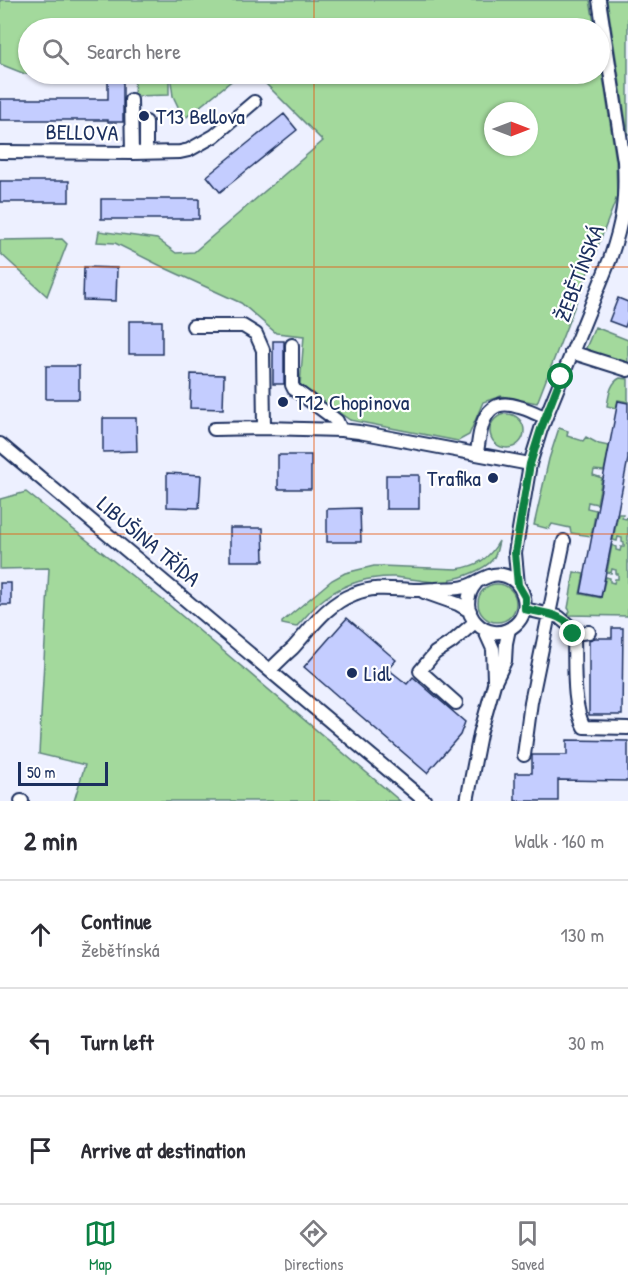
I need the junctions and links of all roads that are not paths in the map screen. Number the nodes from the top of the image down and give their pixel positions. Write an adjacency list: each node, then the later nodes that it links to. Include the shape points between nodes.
1 (598, 0): 2 (street, ŽEBĚTÍNSKÁ)
2 (601, 18)
3 (610, 74): 12 (street, ŽEBĚTÍNSKÁ, via 624,160 625,200 616,240)
4 (131, 100): 8 (street)
5 (254, 102): 9 (street, BELLOVA, via 214,136 189,150)
6 (146, 122): 9 (street)
7 (0, 152): 8 (street, BELLOVA)
8 (132, 153): 9 (street, BELLOVA)
9 (146, 153)
10 (193, 326): 15 (street, via 243,326 256,334 263,350)
11 (292, 345): 17 (street, via 294,389 337,421)
12 (571, 352): 13 (street); 14 (street, ŽEBĚTÍNSKÁ)
13 (628, 370)
14 (545, 417): 19 (street, via 517,406 494,407 484,418); 20 (street, ŽEBĚTÍNSKÁ)
15 (264, 428): 16 (street); 17 (street)
16 (214, 429)
17 (341, 430): 19 (street)
18 (0, 444): 33 (street, LIBUŠINA TŘÍDA)
19 (477, 453): 20 (street)
20 (530, 464): 22 (street, ŽEBĚTÍNSKÁ)
21 (564, 541): 28 (street)
22 (515, 553): 23 (street); 25 (street, ŽEBĚTÍNSKÁ)
23 (496, 575): 24 (street); 25 (street)
24 (476, 584): 26 (street); 29 (street, via 469,597)
25 (518, 585): 27 (street, via 525,597)
26 (417, 590): 29 (street, via 458,604); 33 (street, via 379,588 342,599 327,609)
27 (525, 609): 28 (street); 30 (street)
28 (548, 615): 32 (street, via 563,620); 37 (street)
29 (476, 621): 30 (street, via 497,632); 34 (street, via 493,649); 35 (street, via 435,653 420,671)
30 (509, 629): 34 (street, via 505,661)
31 (589, 632): 32 (street)
32 (573, 634): 36 (street, via 576,701 584,727)
33 (270, 670): 38 (street, LIBUŠINA TŘÍDA)
34 (494, 684): 39 (street)
35 (456, 703)
36 (628, 728)
37 (524, 755)
38 (425, 801)
39 (466, 801)

